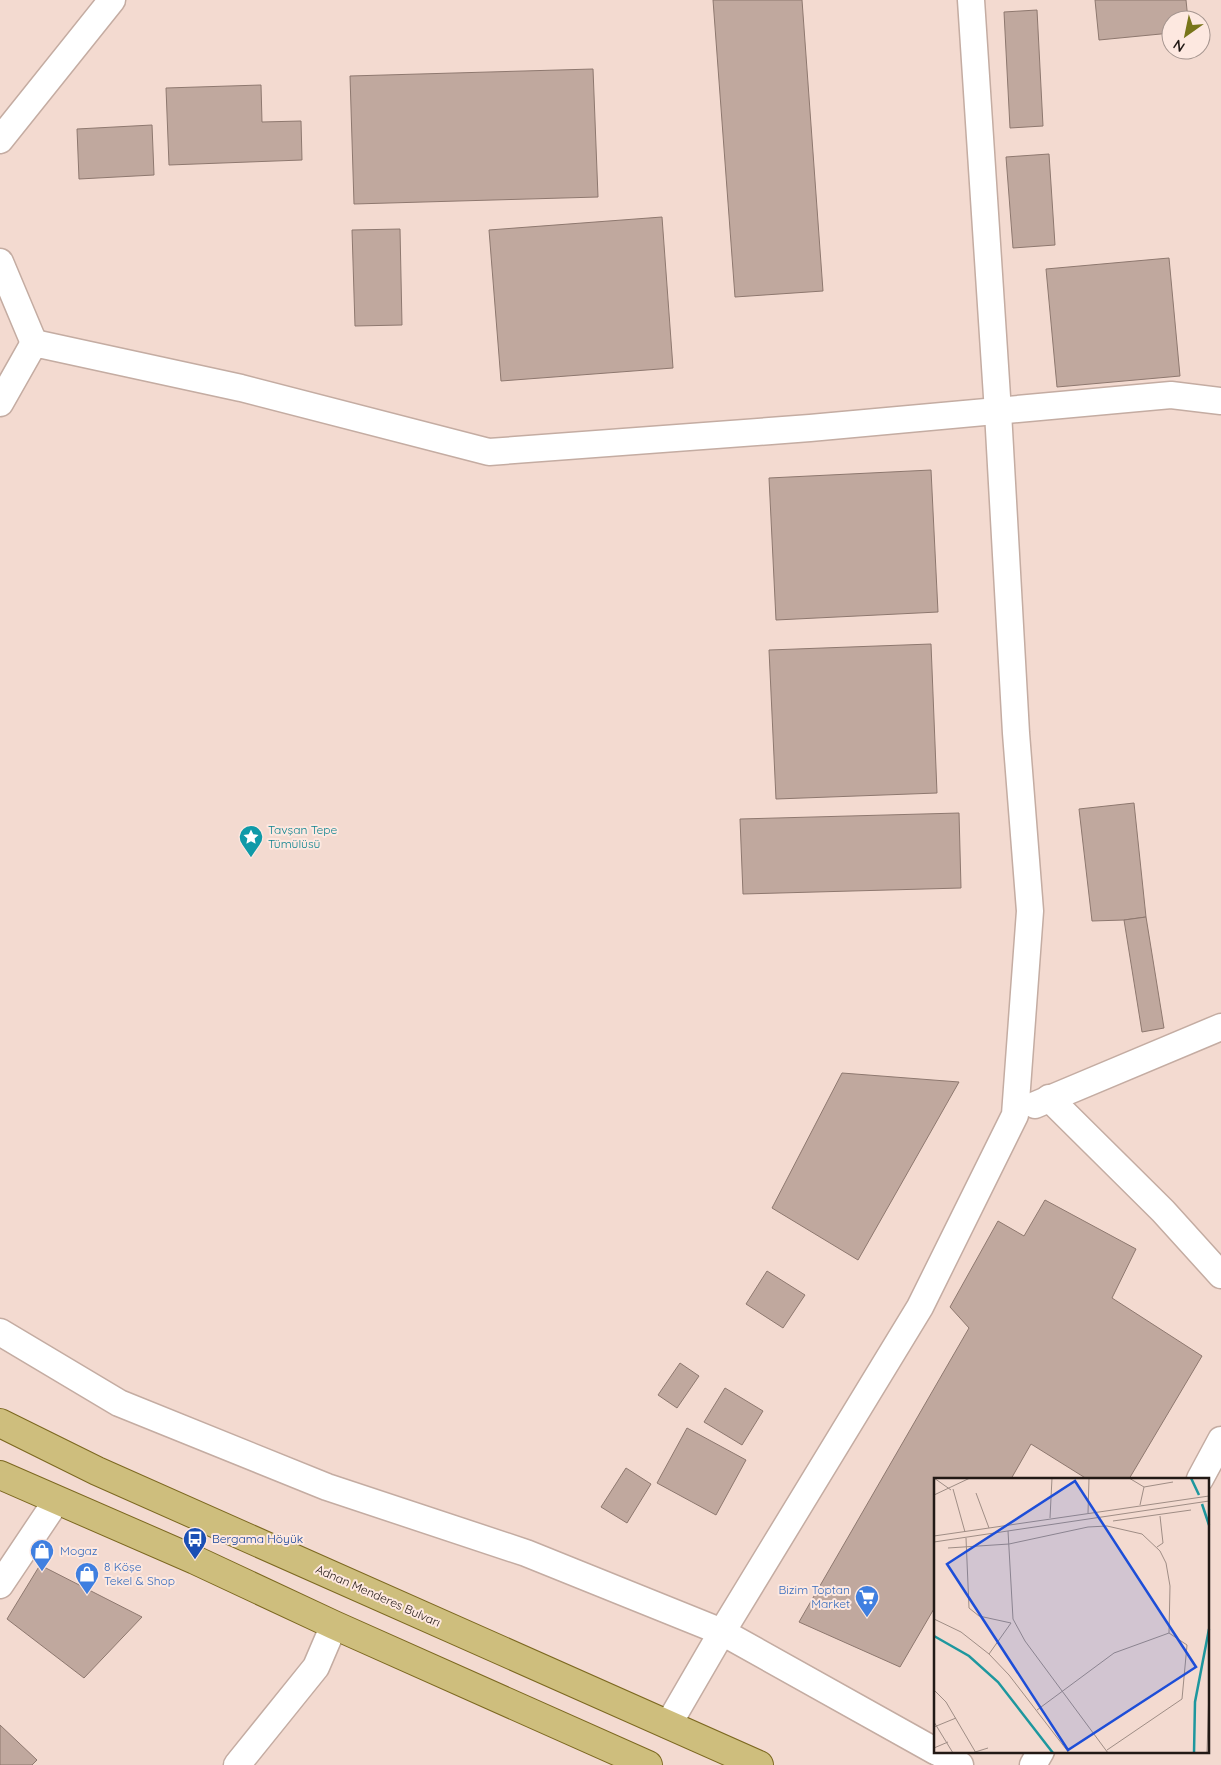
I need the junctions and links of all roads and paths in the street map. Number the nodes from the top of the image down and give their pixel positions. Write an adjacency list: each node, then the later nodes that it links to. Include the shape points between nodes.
1 (112, 0): 3 (street)
2 (971, 0): 8 (street)
3 (0, 140)
4 (0, 262): 5 (street)
5 (34, 344): 7 (street); 8 (street, via 241,388 489,452)
6 (1221, 401): 8 (street, via 1171,395)
7 (0, 403)
8 (998, 412): 11 (street, via 1016,733 1030,911)
9 (1221, 1027): 10 (street)
10 (1049, 1098): 11 (street); 12 (street, via 1163,1211)
11 (1015, 1115): 21 (street, via 920,1307)
12 (1221, 1275)
13 (0, 1332): 21 (street, via 120,1403 327,1487 526,1553)
14 (0, 1423): 22 (main road, Adnan Menderes Bulvarı, via 97,1471)
15 (1221, 1440): 17 (street)
16 (0, 1474): 18 (main road)
17 (1201, 1478)
18 (57, 1500): 19 (street); 20 (main road)
19 (0, 1585)
20 (334, 1625): 26 (street, via 316,1666); 27 (main road)
21 (722, 1632): 22 (street); 23 (street)
22 (668, 1725): 28 (main road, Adnan Menderes Bulvarı)
23 (934, 1750)
24 (937, 1752): 29 (street)
25 (1040, 1752): 30 (street)
26 (237, 1765)
27 (648, 1765)
28 (759, 1765)
29 (960, 1765)
30 (1033, 1765)

